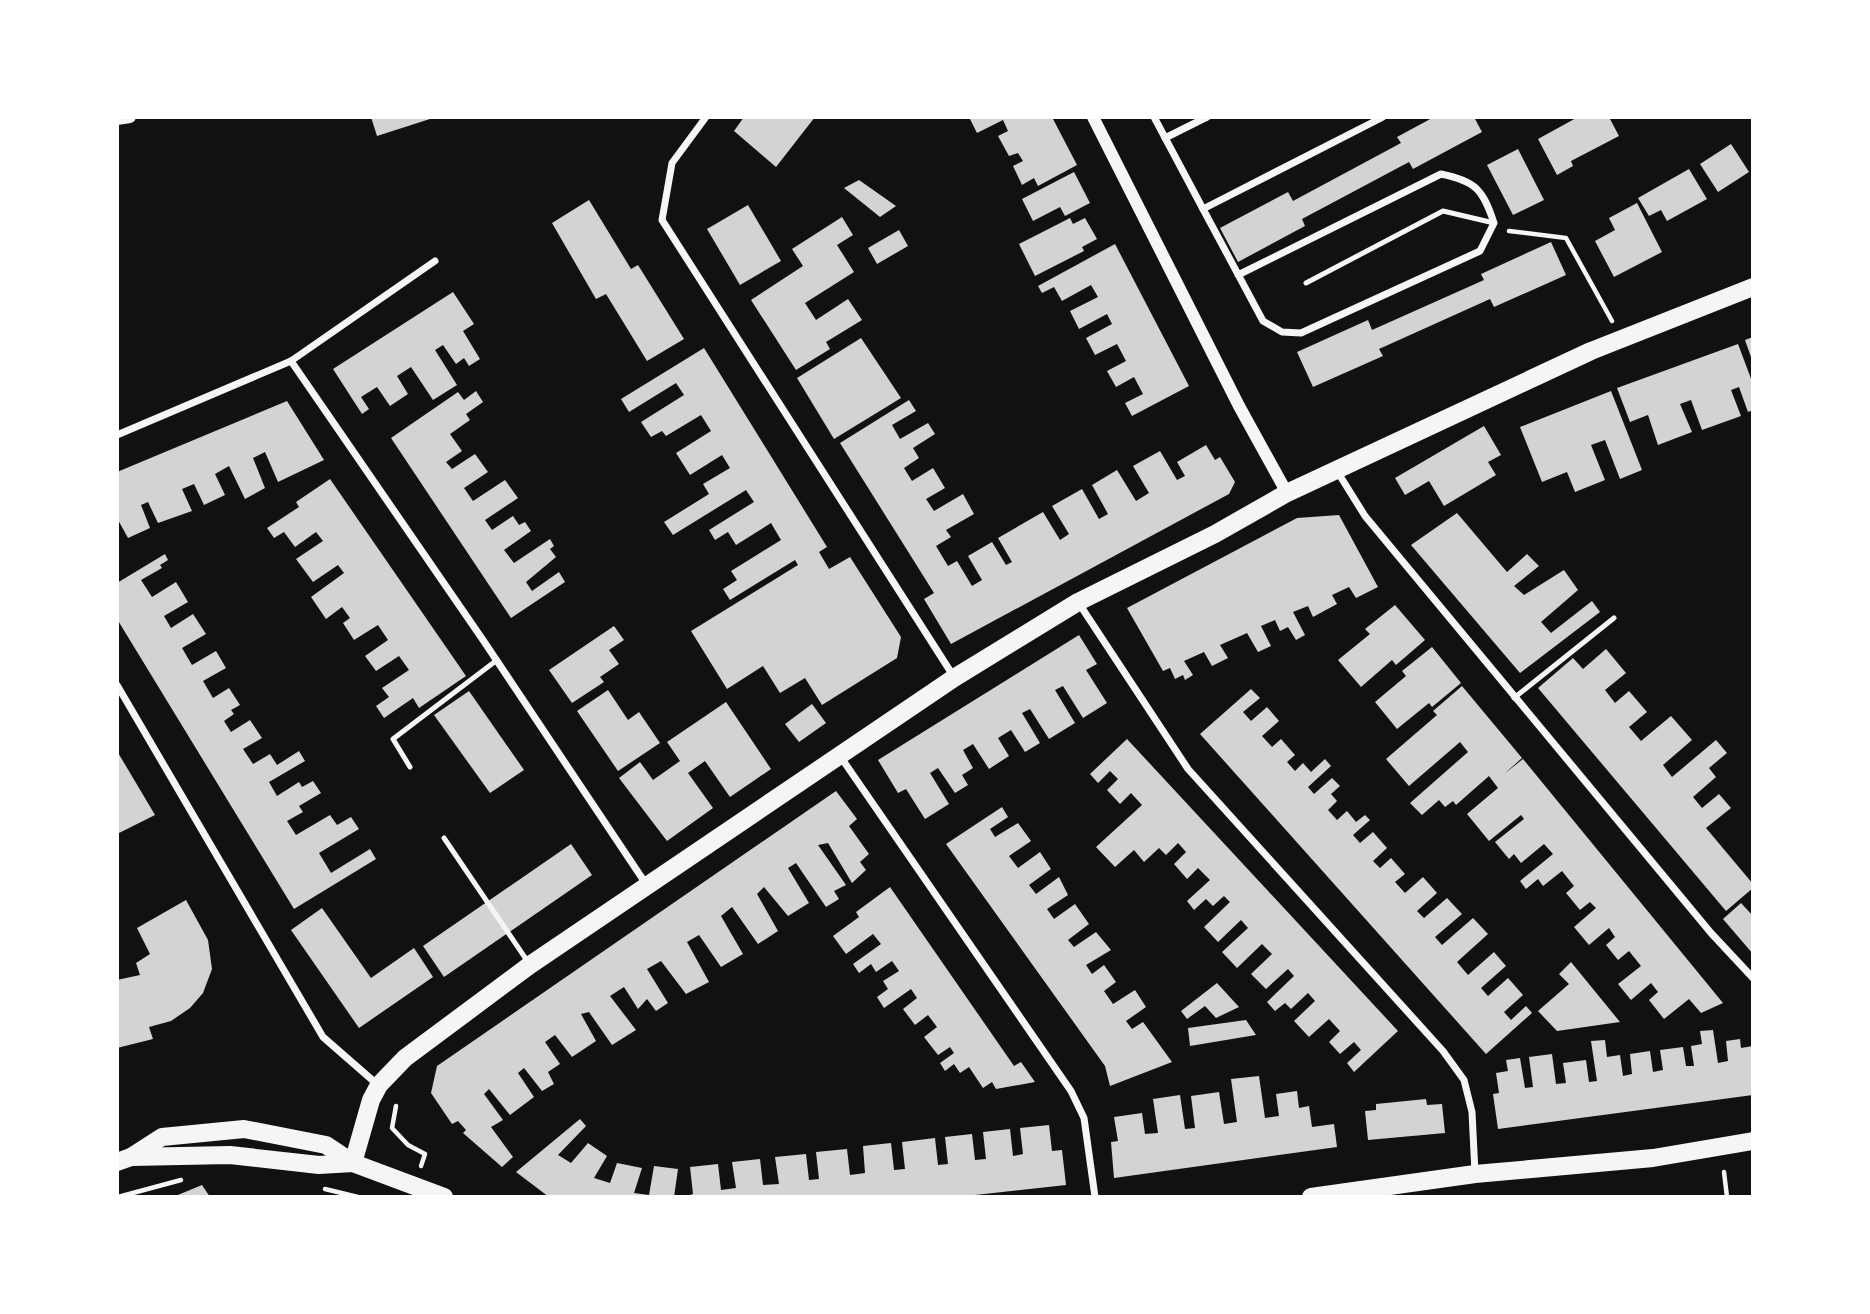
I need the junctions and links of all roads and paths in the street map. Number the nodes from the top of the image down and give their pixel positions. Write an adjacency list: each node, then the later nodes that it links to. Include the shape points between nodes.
1 (130, 117): 7 (street)
2 (706, 117): 23 (street, via 672,163 662,219)
3 (1093, 117): 19 (street)
4 (1154, 117): 8 (street)
5 (1208, 117): 8 (street)
6 (1383, 117): 9 (street)
7 (117, 119)
8 (1165, 138): 9 (street)
9 (1203, 209): 12 (street)
10 (1493, 226): 12 (street, via 1486,198 1468,180 1441,174); 12 (street, via 1480,251 1301,333 1282,332 1263,321); 13 (lane, via 1443,211); 15 (path, via 1566,238)
11 (435, 261): 16 (street)
12 (1238, 275)
13 (1306, 283)
14 (1753, 287): 15 (main road)
15 (1621, 339): 18 (main road)
16 (291, 361): 17 (street); 22 (street)
17 (117, 435)
18 (1337, 470): 19 (main road); 25 (street, via 1365,516)
19 (1287, 493): 20 (main road)
20 (1078, 602): 23 (main road); 39 (street, via 1188,769 1443,1051 1464,1080 1472,1112)
21 (1614, 618): 25 (lane)
22 (497, 660): 27 (lane, via 393,739); 29 (street)
23 (954, 678): 26 (main road)
24 (117, 685): 32 (street, via 323,1037)
25 (1514, 698): 31 (street)
26 (839, 756): 29 (main road); 45 (street, via 1070,1091 1084,1118)
27 (410, 767)
28 (444, 838): 30 (lane)
29 (648, 888): 30 (main road)
30 (530, 965): 32 (main road, via 405,1058)
31 (1753, 978)
32 (379, 1085): 37 (main road)
33 (397, 1102): 35 (path, via 392,1128)
34 (1753, 1141): 39 (main road, via 1653,1158)
35 (425, 1154)
36 (124, 1159): 37 (main road, via 230,1154 319,1165); 37 (main road, via 162,1137 244,1129 326,1145)
37 (352, 1163): 44 (main road)
38 (1724, 1172): 47 (path)
39 (1475, 1174): 46 (main road)
40 (190, 1178): 42 (path)
41 (318, 1188): 43 (path)
42 (118, 1197)
43 (358, 1197)
44 (444, 1197)
45 (1095, 1197)
46 (1311, 1197)
47 (1727, 1197)

